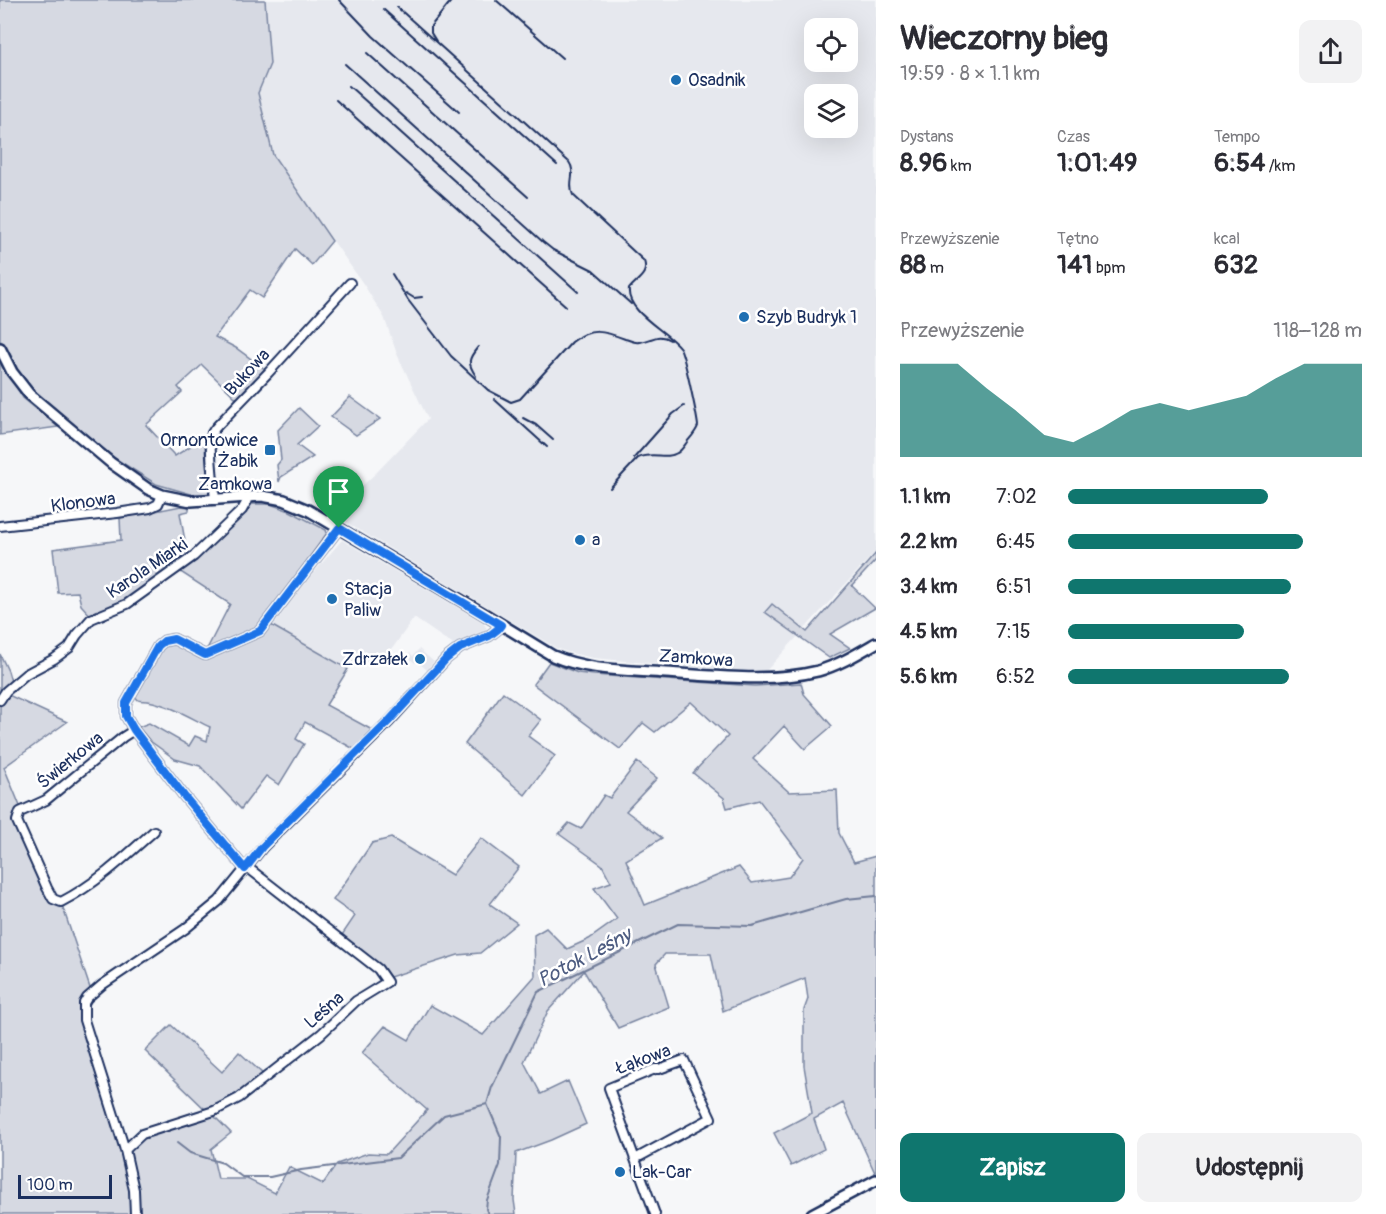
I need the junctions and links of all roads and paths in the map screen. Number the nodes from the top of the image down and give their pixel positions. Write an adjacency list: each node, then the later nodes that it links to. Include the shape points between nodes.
1 (350, 283): 5 (street, Bukowa, via 212,432)
2 (0, 348): 3 (street, Zamkowa, via 29,394 111,463)
3 (162, 495): 5 (street, Zamkowa, via 191,501); 6 (street, Klonowa, via 158,504 150,508)
4 (248, 496): 5 (street, Zamkowa); 7 (street, Zamkowa, via 296,504); 10 (street, Karola Miarki, via 242,510 194,556 127,604 91,619 69,648 26,674)
5 (215, 500)
6 (0, 526)
7 (339, 528): 8 (street, Zamkowa); 11 (street, via 260,631 205,655 174,639 158,646 126,703 126,716)
8 (501, 625): 9 (street, Zamkowa, via 576,665 734,677 817,671 843,662); 13 (street, via 489,636 460,648 446,659)
9 (876, 643)
10 (0, 700)
11 (134, 730): 12 (street, Świerkowa, via 46,800 20,812 17,820 47,888 61,902 113,868); 13 (street)
12 (154, 831)
13 (246, 868): 14 (street, via 202,916 102,985 84,1003 84,1020); 14 (street, Leśna, via 378,969 387,982 356,1001 321,1034 239,1098 214,1111 142,1134)
14 (125, 1150): 17 (street)
15 (635, 1159): 15 (street, Łąkowa, via 711,1118 684,1060 609,1088); 18 (street, Łąkowa)
16 (876, 1180): 19 (street)
17 (135, 1214)
18 (655, 1214)
19 (812, 1214)

